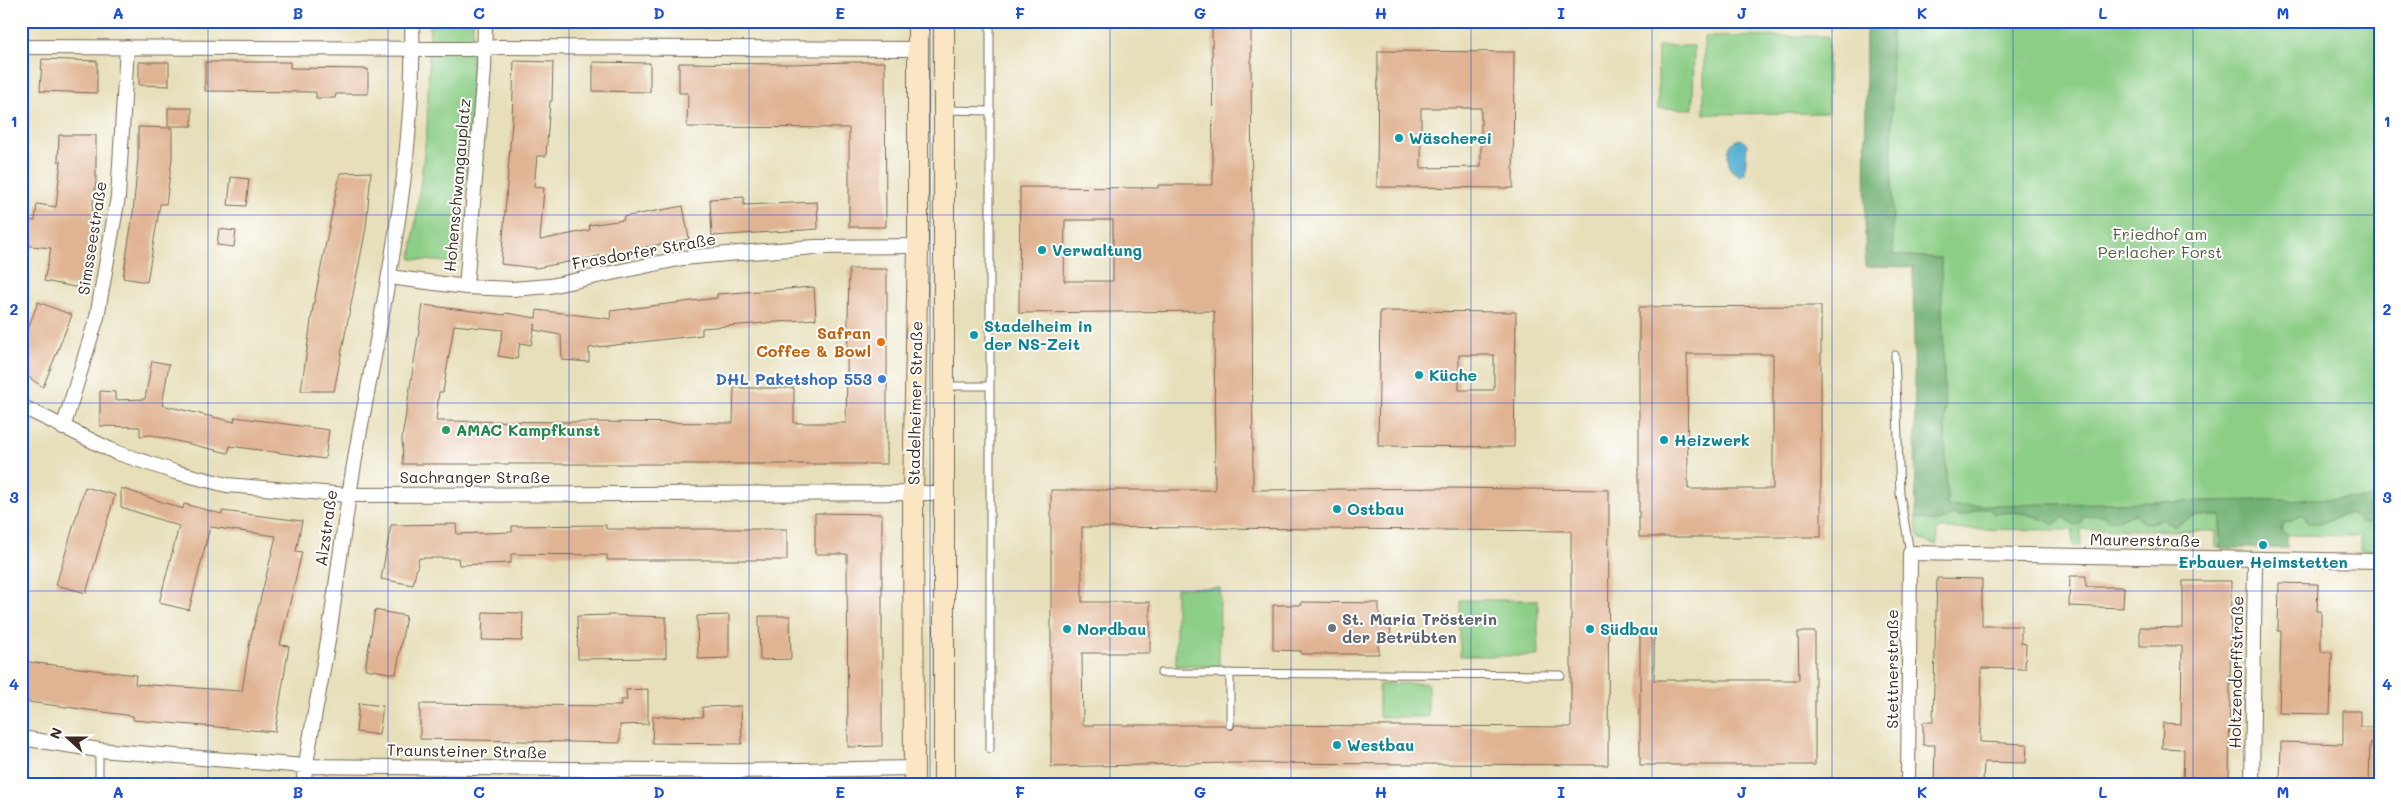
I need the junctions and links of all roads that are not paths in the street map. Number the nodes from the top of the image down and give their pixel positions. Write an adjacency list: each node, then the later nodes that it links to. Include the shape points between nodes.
1 (412, 21): 9 (street)
2 (485, 21): 8 (street, Hohenschwangauplatz)
3 (918, 21): 10 (main road, Stadelheimer Straße)
4 (944, 21): 11 (main road, Stadelheimer Straße)
5 (990, 21): 12 (lane)
6 (21, 47): 7 (street)
7 (127, 47): 9 (street); 20 (street, Simsseestraße, via 118,197 97,317)
8 (485, 48): 9 (street); 10 (street); 15 (street, Hohenschwangauplatz)
9 (413, 49): 14 (street, via 407,155)
10 (918, 49): 13 (main road, Stadelheimer Straße)
11 (944, 110): 12 (lane); 17 (main road, Stadelheimer Straße)
12 (991, 111): 18 (lane)
13 (918, 246): 15 (street, Frasdorfer Straße, via 727,254 683,258 550,286 512,289); 21 (main road, Stadelheimer Straße)
14 (389, 277): 15 (street, Hohenschwangauplatz); 23 (street, Alzstraße)
15 (466, 287)
16 (1895, 355): 24 (lane, via 1900,494)
17 (944, 386): 18 (lane); 22 (main road, Stadelheimer Straße)
18 (990, 386): 32 (lane)
19 (21, 406): 20 (street, Sachranger Straße)
20 (62, 428): 23 (street, Sachranger Straße, via 115,452 227,485)
21 (913, 493): 22 (street, Sachranger Straße); 23 (street, Sachranger Straße); 35 (main road, Stadelheimer Straße)
22 (944, 493): 39 (main road, Stadelheimer Straße)
23 (348, 495): 34 (street, Alzstraße, via 330,628)
24 (1910, 554): 25 (street, Maurerstraße); 40 (street, Stettnerstraße)
25 (2254, 559): 26 (street, Maurerstraße); 41 (street, Holtzendorffstraße)
26 (2380, 561)
27 (1161, 672): 28 (lane)
28 (1230, 673): 29 (lane); 30 (lane)
29 (1561, 675)
30 (1230, 725)
31 (21, 738): 33 (street, Traunsteiner Straße)
32 (990, 749)
33 (99, 750): 34 (street, Traunsteiner Straße); 37 (lane)
34 (305, 766): 36 (street, Traunsteiner Straße); 38 (street, Alzstraße)
35 (914, 776): 36 (street, Traunsteiner Straße)
36 (735, 778)
37 (99, 785)
38 (303, 785)
39 (944, 785)
40 (1908, 785)
41 (2252, 785)

